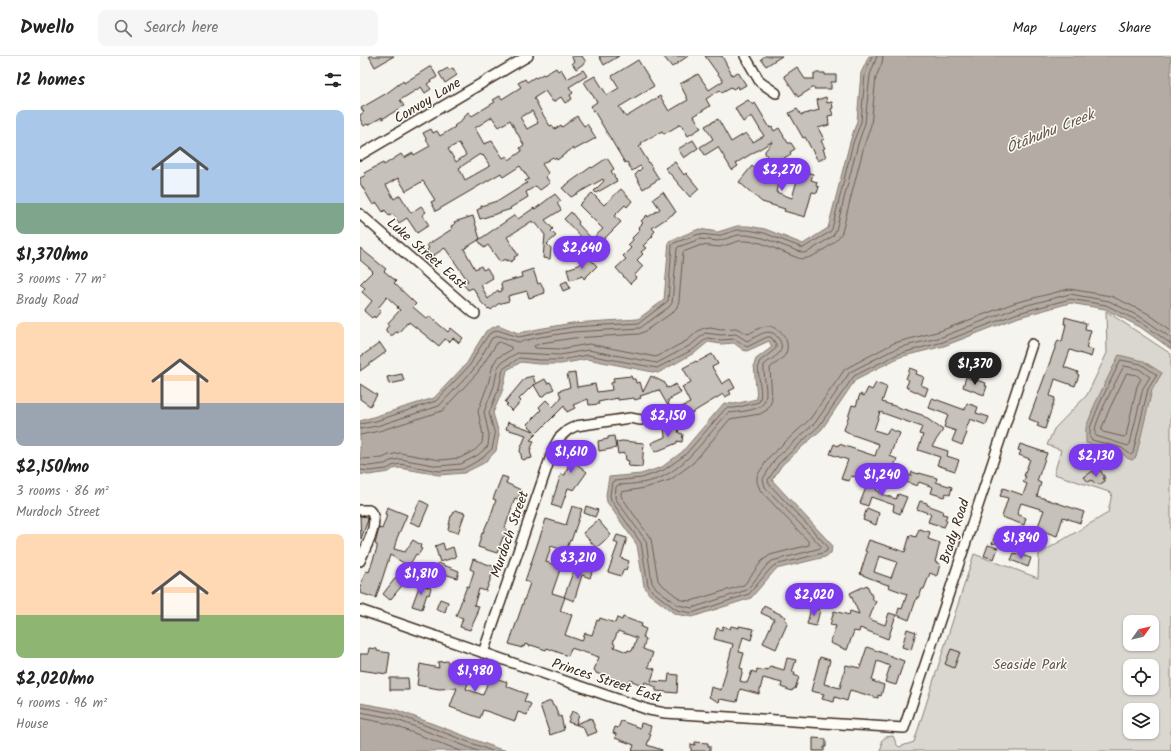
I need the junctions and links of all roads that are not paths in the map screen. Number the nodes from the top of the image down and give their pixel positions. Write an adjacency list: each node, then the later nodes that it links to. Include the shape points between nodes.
1 (528, 56): 4 (street, Convoy Lane)
2 (745, 56): 3 (street, via 760,82)
3 (776, 93)
4 (360, 155)
5 (360, 214): 6 (street, Luke Street East)
6 (475, 314)
7 (1032, 344): 13 (street, Brady Road)
8 (640, 420): 12 (street, Murdoch Street, via 630,418 576,426 559,438 551,454)
9 (360, 510): 10 (street, via 369,510 375,519 374,528)
10 (360, 561)
11 (360, 610): 12 (street, Princes Street East)
12 (483, 653): 13 (street, Princes Street East, via 649,710 665,713)
13 (904, 728)

